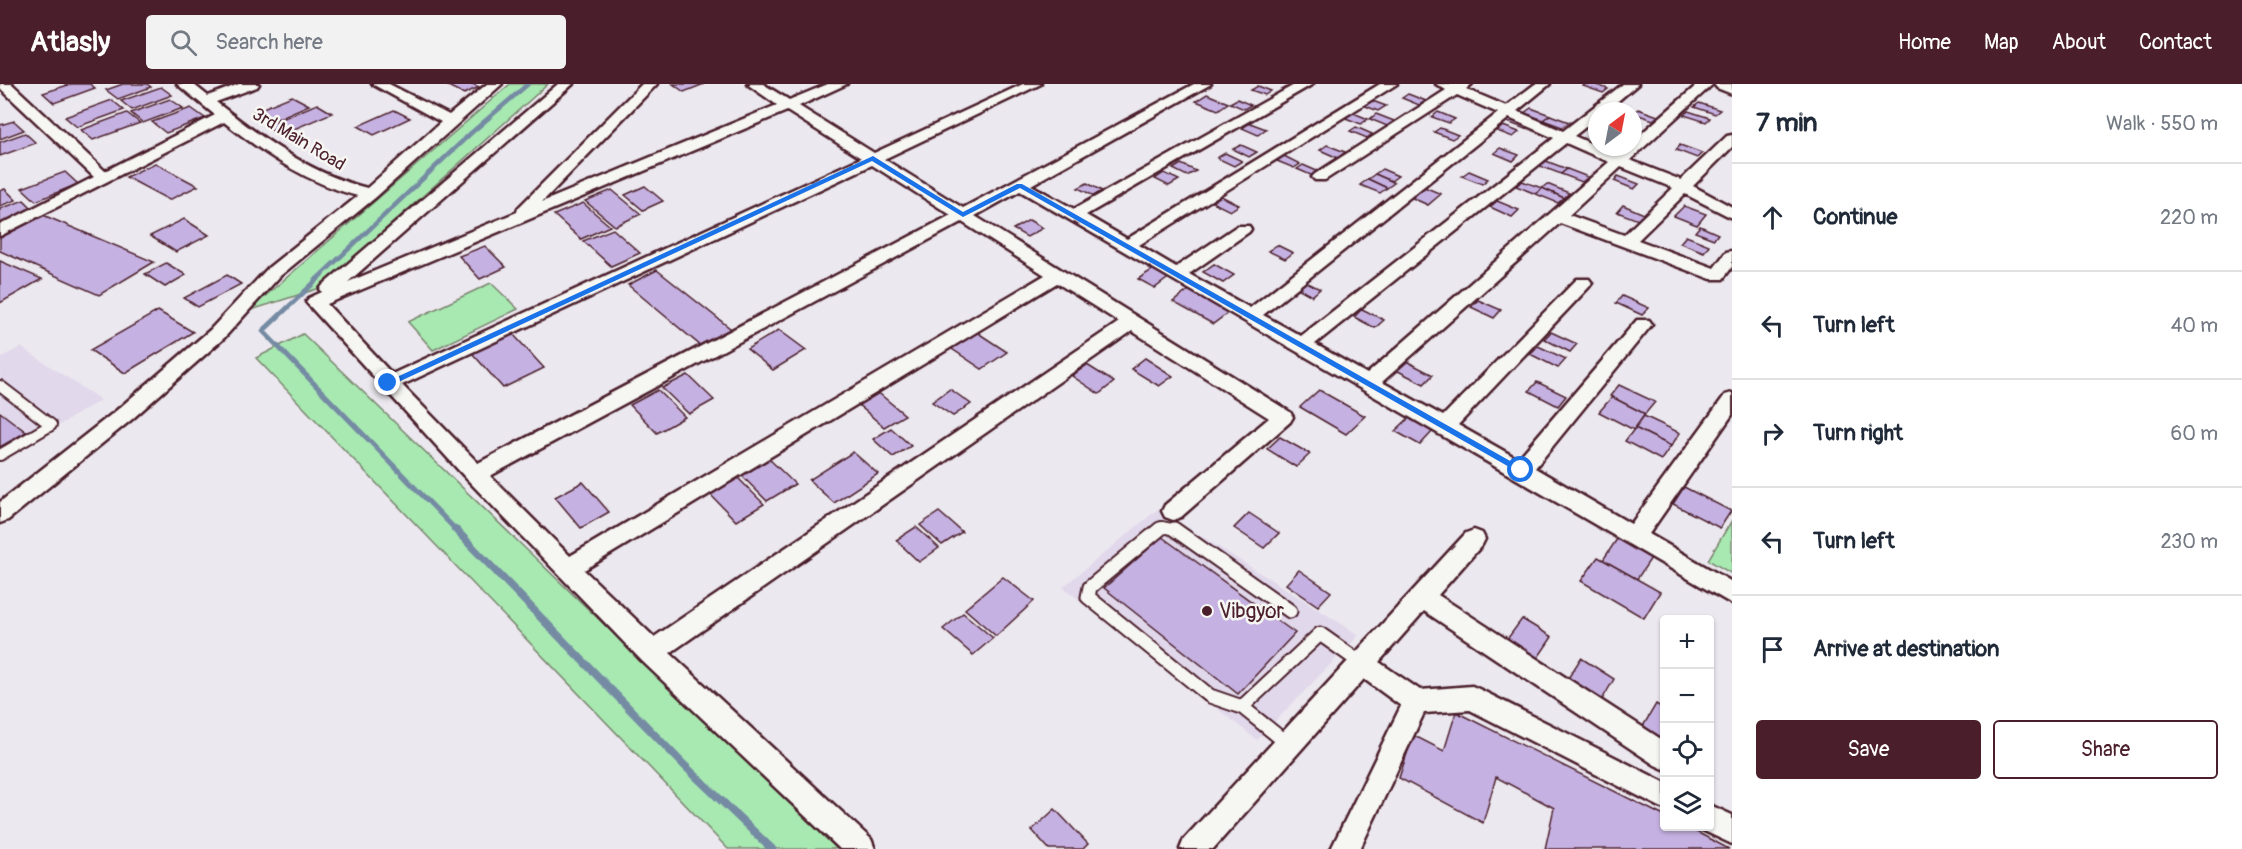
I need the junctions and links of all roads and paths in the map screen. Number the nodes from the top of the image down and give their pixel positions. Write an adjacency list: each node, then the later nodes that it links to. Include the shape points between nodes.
1 (4, 84): 30 (street)
2 (184, 84): 20 (street, 3rd Main Road)
3 (252, 84): 20 (street)
4 (379, 84): 24 (street)
5 (495, 84): 24 (street)
6 (566, 84): 47 (street)
7 (650, 84): 38 (street)
8 (754, 84): 21 (street)
9 (840, 84): 21 (street)
10 (1034, 84): 27 (street)
11 (1204, 84): 31 (street)
12 (1306, 84): 36 (street)
13 (1390, 84): 42 (street)
14 (1543, 84): 22 (street)
15 (1631, 84): 25 (street)
16 (1706, 84): 28 (street)
17 (1723, 84): 19 (street)
18 (1455, 86): 22 (street); 29 (street)
19 (1732, 89)
20 (206, 101): 23 (street, 3rd Main Road)
21 (788, 105): 27 (street); 38 (street)
22 (1507, 112): 25 (street); 48 (street)
23 (225, 116): 30 (street); 33 (street, 3rd Main Road, via 326,181)
24 (450, 121): 33 (street)
25 (1564, 137): 28 (street); 51 (street)
26 (1732, 139): 32 (street)
27 (873, 159): 35 (street); 52 (street)
28 (1619, 161): 32 (street); 37 (street)
29 (1320, 177)
30 (104, 178): 40 (street)
31 (1020, 185): 35 (street); 36 (street)
32 (1682, 186): 34 (street); 41 (street)
33 (370, 194): 61 (street, via 274,272 217,334 124,415)
34 (1732, 213)
35 (963, 215): 45 (street); 59 (street)
36 (1073, 216): 42 (street)
37 (1557, 216): 41 (street); 53 (street)
38 (518, 218): 47 (street)
39 (1243, 230): 44 (street)
40 (0, 231)
41 (1627, 241): 43 (street, via 1717,275)
42 (1126, 246): 44 (street)
43 (1732, 256)
44 (1177, 274): 48 (street)
45 (1057, 275): 49 (street); 64 (street)
46 (1583, 283): 56 (street)
47 (315, 302): 52 (street)
48 (1251, 316): 51 (street)
49 (1132, 322): 60 (street, via 1283,417); 68 (street)
50 (1643, 324): 58 (street)
51 (1302, 345): 53 (street)
52 (388, 383): 59 (street)
53 (1369, 383): 56 (street)
54 (0, 386): 57 (lane, via 51,425)
55 (1732, 400): 62 (street)
56 (1445, 426): 58 (street)
57 (0, 455)
58 (1521, 470): 62 (street)
59 (477, 473): 64 (street)
60 (1173, 511)
61 (0, 514)
62 (1634, 537): 65 (street)
63 (1474, 539): 66 (street)
64 (568, 568): 68 (street)
65 (1732, 594)
66 (1421, 597): 69 (street); 73 (street)
67 (1290, 611): 71 (lane, via 1173,528 1162,527 1090,588 1088,597 1210,696)
68 (651, 653): 77 (street)
69 (1361, 663): 70 (street); 71 (lane, via 1320,634); 72 (street)
70 (1416, 702): 74 (street, via 1472,698); 79 (street)
71 (1242, 707): 72 (lane)
72 (1288, 744): 78 (street)
73 (1660, 753)
74 (1660, 793)
75 (1714, 821): 76 (street)
76 (1732, 830)
77 (861, 849)
78 (1194, 849)
79 (1345, 849)

